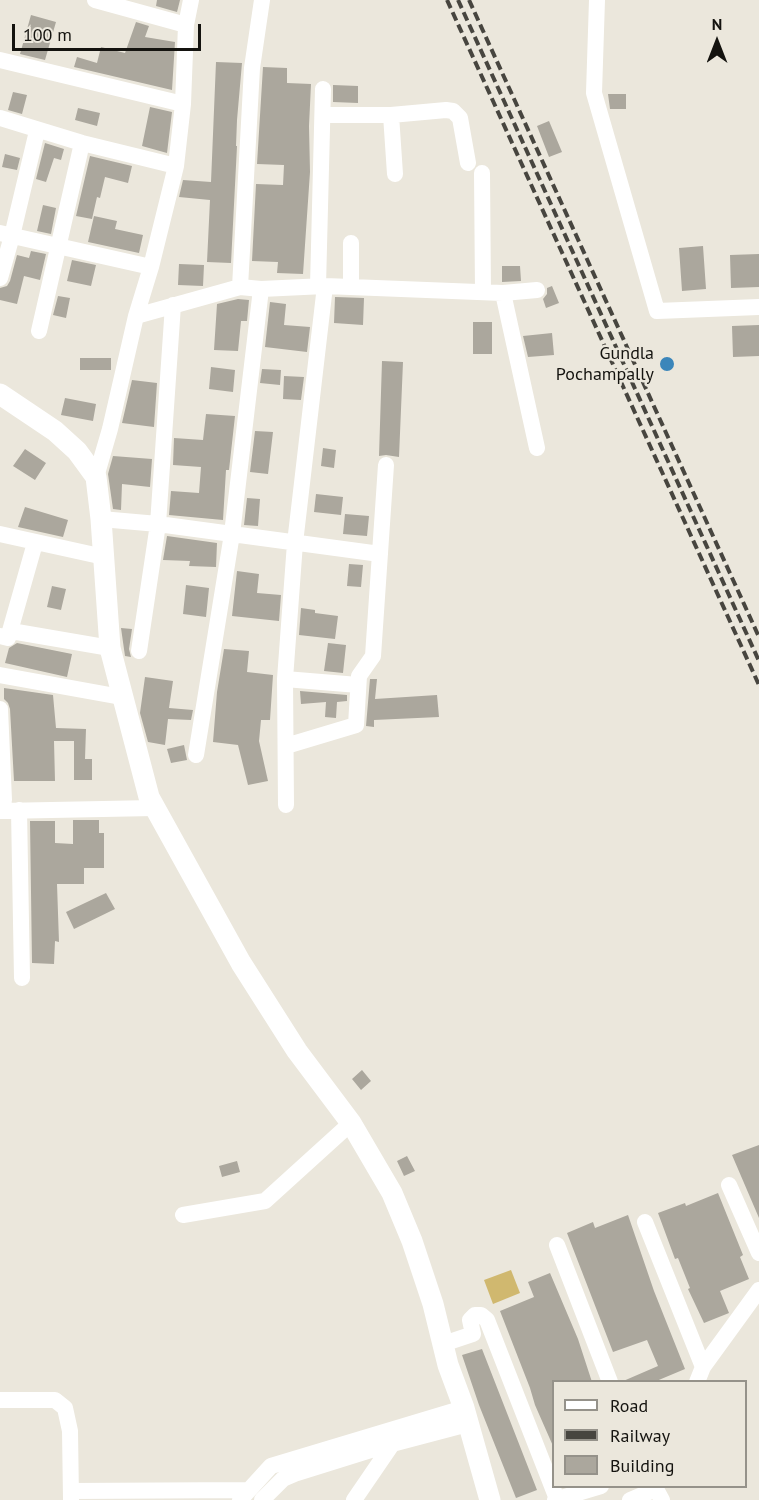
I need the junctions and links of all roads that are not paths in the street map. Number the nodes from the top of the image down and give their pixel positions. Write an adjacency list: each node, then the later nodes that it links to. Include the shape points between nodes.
1 (94, 0): 5 (street)
2 (191, 0): 5 (street)
3 (262, 0): 22 (street, via 252,68)
4 (597, 0): 29 (street, via 594,93 657,311)
5 (186, 26): 8 (street)
6 (0, 60): 8 (street)
7 (323, 89): 9 (street)
8 (183, 104): 14 (street)
9 (322, 115): 10 (street); 21 (street)
10 (391, 115): 15 (street); 26 (street, via 446,110 460,118 475,168)
11 (0, 118): 12 (street)
12 (37, 131): 13 (street); 16 (street)
13 (82, 143): 14 (street); 18 (street)
14 (176, 166): 19 (street)
15 (395, 174)
16 (6, 234): 18 (street); 20 (street)
17 (351, 243): 23 (street)
18 (58, 246): 19 (street); 31 (street)
19 (151, 267): 30 (street)
20 (0, 278)
21 (322, 286): 23 (street); 24 (street); 41 (street)
22 (240, 287): 24 (street); 28 (street)
23 (351, 287): 26 (street)
24 (261, 289): 39 (street)
25 (537, 290): 27 (street)
26 (483, 292): 27 (street)
27 (503, 293): 33 (street)
28 (173, 305): 30 (street); 37 (street)
29 (759, 307)
30 (136, 316): 35 (street)
31 (39, 332)
32 (0, 394): 35 (main road, via 55,431 77,451)
33 (537, 448)
34 (386, 465): 42 (street)
35 (96, 477): 36 (main road)
36 (101, 519): 37 (street); 43 (main road)
37 (158, 524): 39 (street); 46 (street)
38 (0, 534): 40 (street)
39 (232, 534): 41 (street); 53 (street)
40 (35, 543): 43 (street); 44 (street)
41 (295, 543): 42 (street); 48 (street)
42 (380, 554): 49 (street, via 373,656 359,676)
43 (104, 557): 45 (main road)
44 (6, 633): 45 (street)
45 (110, 648): 50 (main road)
46 (139, 651)
47 (0, 675): 50 (street)
48 (285, 679): 49 (street); 52 (street)
49 (358, 685): 52 (street, via 356,724)
50 (121, 697): 54 (main road)
51 (0, 709): 55 (street)
52 (286, 746): 56 (street)
53 (196, 755)
54 (151, 802): 55 (street); 57 (street); 59 (main road, via 241,963 297,1051)
55 (2, 803): 57 (street)
56 (286, 805)
57 (19, 810): 58 (street)
58 (22, 978)
59 (351, 1123): 61 (street, via 265,1201); 66 (main road, via 392,1193 412,1241)
60 (729, 1185): 64 (street)
61 (183, 1215)
62 (645, 1222): 67 (street)
63 (557, 1245): 68 (street)
64 (759, 1253)
65 (759, 1290): 67 (street)
66 (443, 1344): 70 (main road); 75 (street, via 473,1334 470,1322 474,1316 481,1315 487,1320)
67 (700, 1374)
68 (609, 1380)
69 (0, 1400): 73 (street, via 55,1400 65,1408 70,1431)
70 (466, 1416): 71 (street); 74 (street, via 271,1466); 78 (main road)
71 (393, 1443): 76 (street, via 283,1479); 77 (street)
72 (594, 1488): 75 (street)
73 (71, 1495): 74 (street)
74 (244, 1495)
75 (556, 1499)
76 (262, 1500)
77 (354, 1500)
78 (490, 1500)
79 (630, 1500): 80 (street, via 656,1489)
80 (662, 1500)

